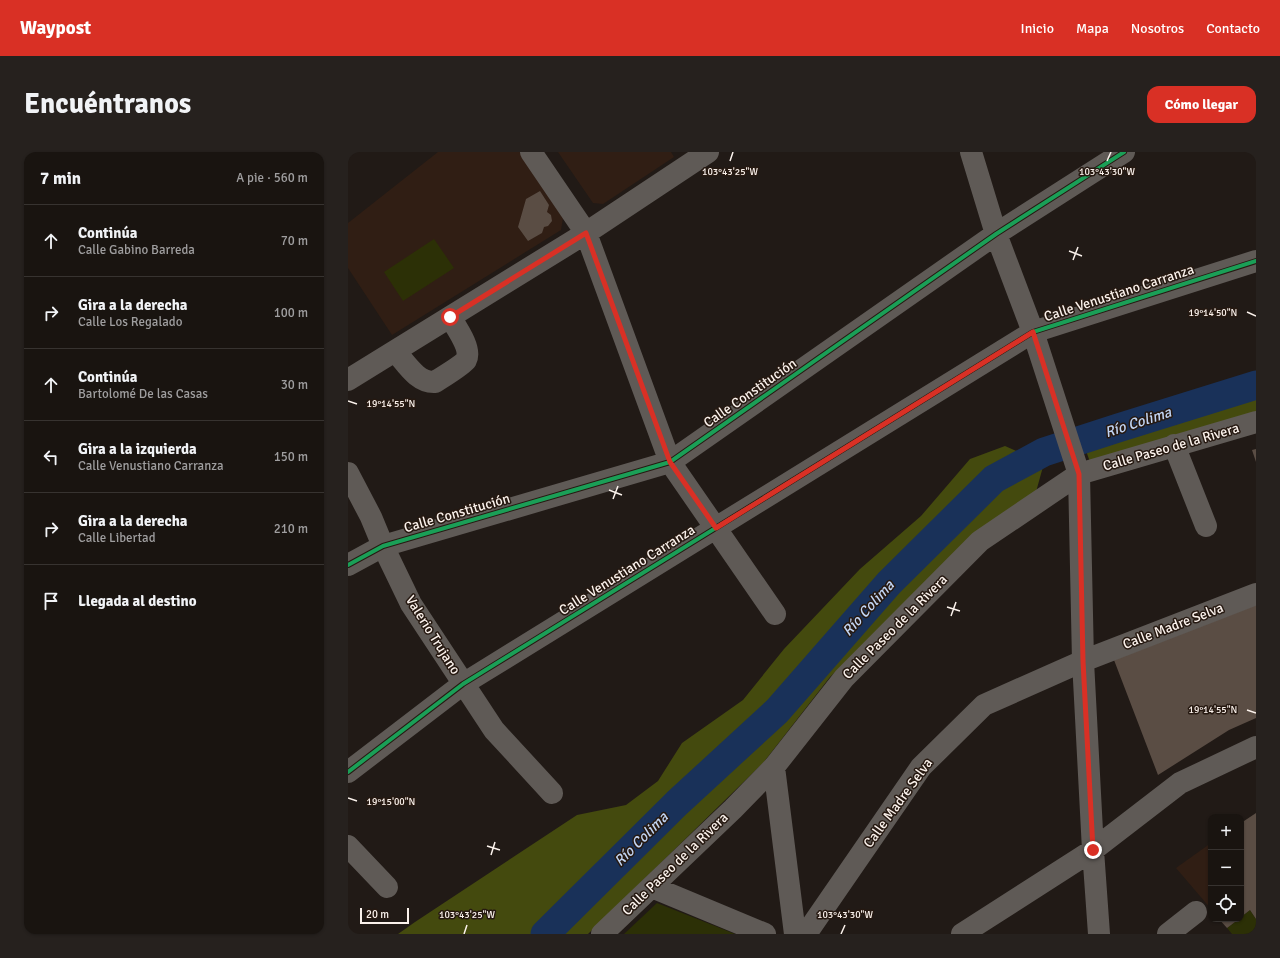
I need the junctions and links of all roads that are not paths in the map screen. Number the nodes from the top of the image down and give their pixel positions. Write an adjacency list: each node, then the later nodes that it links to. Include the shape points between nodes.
1 (531, 152): 5 (street)
2 (708, 152): 5 (street)
3 (970, 152): 6 (street)
4 (1124, 152): 6 (street, Calle Constitución)
5 (586, 233): 8 (street); 14 (street)
6 (996, 234): 9 (street); 14 (street, Calle Constitución)
7 (1256, 261): 9 (street, Calle Venustiano Carranza)
8 (450, 317): 10 (street); 10 (street, via 467,347 468,354 465,361 435,382 429,383 420,379)
9 (1033, 332): 16 (street); 18 (street, Calle Venustiano Carranza)
10 (395, 351): 11 (street)
11 (348, 380)
12 (1256, 422): 13 (street, Calle Paseo de la Rivera)
13 (1174, 445): 16 (street, Calle Paseo de la Rivera); 17 (street)
14 (670, 462): 18 (street); 19 (street, Calle Constitución)
15 (348, 473): 19 (street, Valerio Trujano)
16 (1079, 474): 23 (street); 26 (street, Calle Paseo de la Rivera, via 980,541 844,678)
17 (1206, 526)
18 (716, 528): 22 (street); 24 (street, Calle Venustiano Carranza)
19 (383, 546): 20 (street, Calle Constitución); 24 (street, Valerio Trujano, via 411,604)
20 (348, 565)
21 (1256, 594): 23 (street, Calle Madre Selva)
22 (775, 614)
23 (1083, 661): 30 (street); 37 (street, Calle Madre Selva, via 984,705 921,767)
24 (463, 684): 27 (street, Calle Venustiano Carranza); 28 (street, Valerio Trujano, via 494,730)
25 (1256, 747): 30 (street, via 1180,783)
26 (774, 767): 32 (street, Calle Paseo de la Rivera); 36 (street)
27 (348, 772)
28 (552, 793)
29 (348, 846): 31 (street)
30 (1093, 850): 38 (street); 39 (street)
31 (386, 887)
32 (652, 887): 34 (street, Calle Paseo de la Rivera); 35 (street)
33 (1196, 912): 40 (street)
34 (602, 934)
35 (766, 934)
36 (795, 934)
37 (806, 934)
38 (962, 934)
39 (1099, 934)
40 (1168, 934)

